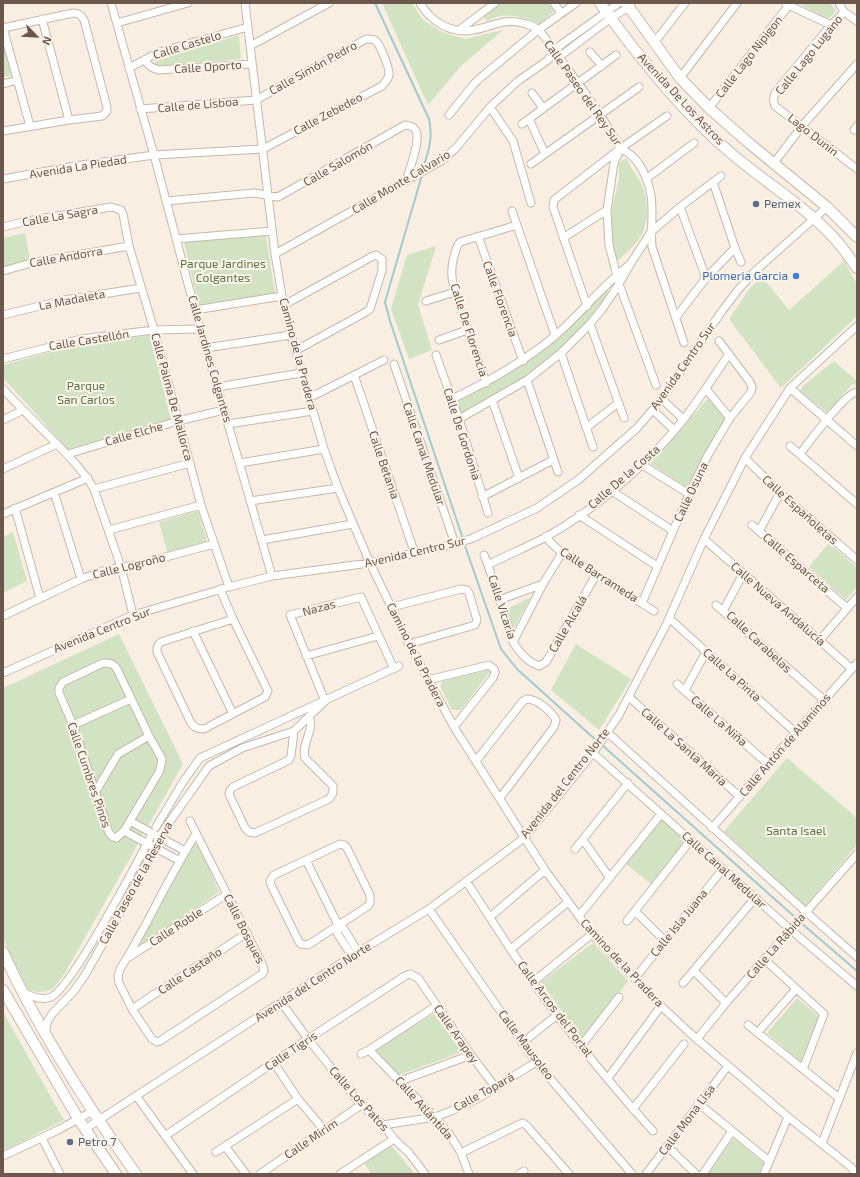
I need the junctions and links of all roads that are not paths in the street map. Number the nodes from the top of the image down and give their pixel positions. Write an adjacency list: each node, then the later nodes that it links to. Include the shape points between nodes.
1 (111, 3): 21 (street, Calle Jardines Colgantes)
2 (188, 3): 21 (street)
3 (245, 3): 23 (street, Camino de la Pradera)
4 (329, 3): 28 (street)
5 (495, 3): 25 (street)
6 (554, 3): 17 (street)
7 (576, 3): 17 (street)
8 (600, 3): 18 (main road, Avenida De Los Astros)
9 (619, 3): 18 (street, Calle Monte Calvario)
10 (685, 3): 27 (street)
11 (737, 3): 41 (street)
12 (839, 3): 16 (street)
13 (423, 4): 25 (street, Calle Paseo del Rey Sur, via 430,17 440,24)
14 (629, 4): 18 (street); 27 (main road, Avenida De Los Astros)
15 (787, 4): 22 (street); 51 (street, Calle Lago Nipigon)
16 (844, 12): 20 (street); 22 (street, Calle Lago Lugano)
17 (561, 13): 26 (street)
18 (609, 15): 29 (street, Calle Monte Calvario); 32 (street, Calle Monte Calvario); 83 (main road, Avenida De Los Astros, via 640,56 700,124 731,154)
19 (42, 19): 24 (street); 57 (street); 57 (street, via 78,13 84,20 107,111 102,116)
20 (857, 21)
21 (117, 23): 38 (street, Calle Jardines Colgantes)
22 (831, 26): 47 (street, Calle Lago Lugano)
23 (248, 27): 28 (street, Camino de la Pradera); 33 (street, Calle Castelo, via 159,52)
24 (3, 28): 42 (street)
25 (459, 30): 26 (street, Calle Paseo del Rey Sur, via 473,30 491,24 510,22 526,24)
26 (538, 30): 29 (street, Calle Paseo del Rey Sur); 54 (street, via 473,85)
27 (654, 43): 41 (main road, Avenida De Los Astros)
28 (250, 46): 35 (street, Camino de la Pradera)
29 (554, 51): 32 (street, Calle Paseo del Rey Sur); 34 (street, Calle Monte Calvario)
30 (590, 52): 37 (street)
31 (616, 55): 37 (street)
32 (559, 58): 34 (street, Calle Monte Calvario); 43 (street, Calle Paseo del Rey Sur)
33 (144, 60): 35 (street, Calle Oporto, via 151,68 158,70); 38 (street, Calle Castelo)
34 (548, 60): 49 (street, Calle Monte Calvario, via 518,81)
35 (252, 64): 48 (street, Camino de la Pradera)
36 (857, 64): 39 (street)
37 (602, 66): 43 (street)
38 (129, 68): 52 (street, Calle Jardines Colgantes)
39 (854, 72): 60 (street)
40 (389, 75): 48 (street, Calle Simón Pedro, via 379,45 375,40 366,39); 64 (street, Calle Zebedeo, via 382,86)
41 (680, 78): 51 (main road, Avenida De Los Astros)
42 (17, 80): 44 (street); 59 (street)
43 (578, 83): 50 (street); 53 (street, Calle Paseo del Rey Sur)
44 (3, 84)
45 (639, 87): 53 (street)
46 (532, 94): 50 (street)
47 (773, 98): 60 (street, Lago Dunin, via 776,106)
48 (256, 100): 52 (street, Calle de Lisboa); 64 (street, Camino de la Pradera)
49 (490, 107): 73 (street, Calle Monte Calvario, via 442,161); 77 (street, via 513,140)
50 (543, 108): 56 (street)
51 (709, 108): 67 (main road, Avenida De Los Astros)
52 (140, 109): 66 (street, Calle Jardines Colgantes)
53 (600, 115): 63 (street, Calle Paseo del Rey Sur); 65 (street)
54 (449, 116)
55 (667, 116): 63 (street)
56 (529, 119): 58 (street); 65 (street)
57 (69, 120): 59 (street)
58 (522, 124)
59 (30, 126): 61 (street)
60 (802, 126): 67 (street); 69 (street, Lago Dunin)
61 (3, 131)
62 (694, 143): 71 (street)
63 (621, 148): 71 (street, Calle Paseo del Rey Sur, via 637,162); 81 (street, via 614,163); 90 (street, via 554,200 553,207)
64 (263, 149): 66 (street, Avenida La Piedad); 75 (street, Camino de la Pradera)
65 (545, 154): 68 (street)
66 (154, 155): 72 (street, Avenida La Piedad); 76 (street, Calle Jardines Colgantes)
67 (774, 163): 79 (main road, Avenida De Los Astros)
68 (531, 164)
69 (857, 169)
70 (721, 176): 74 (street)
71 (646, 179): 87 (street, Calle Paseo del Rey Sur, via 651,194)
72 (3, 180)
73 (406, 182): 75 (street, Calle Salomón, via 418,136 412,126 405,125 283,195); 94 (street, Calle Monte Calvario)
74 (713, 182): 78 (street); 93 (street)
75 (268, 195): 76 (street, Calle Salomón, via 254,193); 86 (street, Camino de la Pradera)
76 (166, 201): 91 (street, Calle Jardines Colgantes)
77 (531, 203)
78 (680, 207): 87 (street); 100 (street)
79 (827, 207): 83 (street, Avenida Centro Sur); 89 (main road, Avenida De Los Astros)
80 (117, 208): 85 (street, Calle La Sagra, via 43,218); 92 (street, Calle Palma De Mallorca, via 123,214)
81 (607, 210): 90 (street); 99 (street, via 609,245)
82 (512, 211): 84 (street)
83 (815, 220): 97 (main road, Avenida De Los Astros, via 836,240); 142 (street, Avenida Centro Sur, via 754,272 738,290)
84 (517, 225): 88 (street, Calle De Florencia); 117 (street)
85 (3, 227)
86 (272, 231): 91 (street); 94 (street, Camino de la Pradera)
87 (651, 232): 96 (street); 110 (street, Calle Paseo del Rey Sur, via 652,247)
88 (478, 236): 103 (street, Calle De Florencia, via 462,241 457,246 451,274); 128 (street, Calle Florencia)
89 (857, 237)
90 (563, 238): 107 (street)
91 (176, 239): 108 (street, Calle Jardines Colgantes)
92 (129, 246): 98 (street, Calle Andorra, via 31,263); 102 (street, Calle Palma De Mallorca)
93 (735, 248): 95 (street); 100 (street)
94 (275, 254): 104 (street, Camino de la Pradera)
95 (741, 262)
96 (631, 263): 99 (street); 101 (street)
97 (857, 268)
98 (3, 271)
99 (616, 274): 101 (street); 107 (street)
100 (706, 278): 110 (street)
101 (619, 284): 111 (street); 134 (street)
102 (141, 288): 109 (street, La Madaleta, via 64,300); 114 (street, Calle Palma De Mallorca)
103 (455, 292): 105 (street); 115 (street, Calle De Florencia)
104 (282, 296): 106 (street, Camino de la Pradera); 108 (street)
105 (426, 301)
106 (284, 304): 116 (street, Camino de la Pradera); 122 (street, via 373,256 380,257 383,263 372,304 366,312)
107 (587, 306): 117 (street)
108 (195, 310): 113 (street, Calle Jardines Colgantes)
109 (3, 315)
110 (676, 317): 120 (street, Calle Paseo del Rey Sur)
111 (590, 324): 123 (street); 144 (street)
112 (857, 326): 136 (street, Avenida del Centro Norte)
113 (200, 329): 114 (street, Calle Castellón); 121 (street, Calle Jardines Colgantes)
114 (154, 330): 126 (street, Calle Castellón, via 81,339); 155 (street, Calle Palma De Mallorca)
115 (467, 330): 118 (street); 133 (street, Calle De Florencia)
116 (290, 335): 121 (street); 122 (street, Camino de la Pradera)
117 (555, 335): 128 (street)
118 (439, 340)
119 (719, 341): 124 (street)
120 (684, 343)
121 (206, 348): 135 (street, Calle Jardines Colgantes)
122 (295, 351): 130 (street, Camino de la Pradera)
123 (561, 352): 132 (street); 157 (street)
124 (729, 354): 138 (street, Calle De la Costa); 150 (street, Calle Osuna, via 752,387 751,392)
125 (436, 355): 141 (street, Calle De Gordonia)
126 (3, 359)
127 (384, 360): 131 (street)
128 (523, 361): 133 (street)
129 (394, 364): 198 (street, Calle Canal Medular)
130 (301, 373): 135 (street); 140 (street, Camino de la Pradera)
131 (354, 375): 140 (street); 200 (street, Calle Betania)
132 (527, 380): 143 (street); 167 (street)
133 (486, 383): 141 (street)
134 (656, 385)
135 (218, 387): 146 (street, Calle Jardines Colgantes)
136 (790, 388): 154 (street); 166 (street, Avenida del Centro Norte)
137 (3, 389): 145 (street)
138 (706, 389): 150 (street); 152 (street, Calle De la Costa)
139 (854, 393): 154 (street)
140 (309, 398): 148 (street, Camino de la Pradera)
141 (452, 399): 151 (street, Calle De Gordonia)
142 (662, 399): 147 (street, Avenida Centro Sur); 152 (street)
143 (492, 400): 151 (street); 174 (street)
144 (618, 403): 149 (street); 157 (street)
145 (23, 410): 153 (street); 159 (street)
146 (224, 410): 155 (street, Calle Elche); 156 (street, Calle Jardines Colgantes)
147 (653, 410): 158 (street); 198 (street, Avenida Centro Sur, via 620,444 578,480 537,508)
148 (313, 411): 156 (street); 163 (street, Camino de la Pradera)
149 (624, 418)
150 (730, 418): 180 (street, Calle Osuna)
151 (459, 419): 181 (street, Calle De Gordonia)
152 (683, 419): 158 (street, Calle De la Costa)
153 (3, 420)
154 (827, 420): 161 (street); 165 (street)
155 (178, 422): 164 (street, Calle Elche); 168 (street, Calle Palma De Mallorca)
156 (228, 424): 169 (street, Calle Jardines Colgantes)
157 (586, 428): 162 (street)
158 (674, 430): 170 (street, Calle De la Costa)
159 (57, 444): 164 (street); 171 (street)
160 (790, 446): 165 (street)
161 (857, 446)
162 (592, 447)
163 (324, 450): 169 (street); 175 (street, Camino de la Pradera)
164 (68, 454): 173 (street)
165 (800, 454): 183 (street)
166 (744, 458): 179 (street, Calle Españoletas); 195 (street, Avenida del Centro Norte)
167 (553, 460): 172 (street); 174 (street)
168 (190, 463): 176 (street); 184 (street, Calle Palma De Mallorca)
169 (240, 463): 182 (street, Calle Jardines Colgantes)
170 (641, 464): 177 (street, Calle De la Costa); 180 (street)
171 (3, 469)
172 (558, 472)
173 (88, 478): 176 (street); 178 (street)
174 (519, 478): 181 (street)
175 (338, 488): 182 (street); 189 (street, Camino de la Pradera)
176 (94, 489): 191 (street)
177 (612, 491): 188 (street, Calle De la Costa); 192 (street)
178 (54, 492): 185 (street); 210 (street)
179 (780, 493): 193 (street, Calle Esparceta); 202 (street, Calle Españoletas)
180 (689, 494): 192 (street, Calle Osuna)
181 (482, 497): 186 (street, Calle De Gordonia)
182 (250, 500): 196 (street, Calle Jardines Colgantes)
183 (857, 504)
184 (201, 505): 191 (street); 197 (street, Calle Palma De Mallorca)
185 (15, 508): 187 (street); 215 (street)
186 (488, 513)
187 (3, 514)
188 (579, 516): 194 (street, Calle De la Costa); 205 (street)
189 (353, 524): 196 (street); 203 (street, Camino de la Pradera)
190 (752, 525): 193 (street)
191 (109, 530): 206 (street)
192 (673, 530): 205 (street, Calle Osuna)
193 (759, 531): 220 (street, Calle Esparceta)
194 (546, 536): 199 (street, Calle Barrameda); 204 (street, Calle De la Costa)
195 (704, 539): 207 (street, Calle Nueva Andalucía); 225 (street, Avenida del Centro Norte)
196 (262, 540): 209 (street, Calle Jardines Colgantes)
197 (214, 544): 206 (street, Calle Logroño); 212 (street, Calle Palma De Mallorca)
198 (457, 544): 200 (street, Avenida Centro Sur)
199 (562, 553): 208 (street, Calle Barrameda); 211 (street)
200 (415, 554): 203 (street, Avenida Centro Sur)
201 (484, 555): 204 (street, Calle Vicaría)
202 (857, 560)
203 (370, 563): 209 (street, Avenida Centro Sur); 219 (street, Camino de la Pradera)
204 (488, 565): 216 (street, Calle Vicaría)
205 (657, 566): 217 (street, Calle Osuna)
206 (121, 567): 210 (street, Calle Logroño); 224 (street)
207 (744, 574): 222 (street, Calle Carabelas); 229 (street, Calle Nueva Andalucía)
208 (596, 575): 217 (street, Calle Barrameda); 234 (street, Calle Alcalá, via 546,662 539,666)
209 (272, 576): 212 (street, Avenida Centro Sur)
210 (81, 579): 215 (street, Calle Logroño)
211 (543, 584): 216 (street); 230 (street)
212 (229, 587): 213 (street, Avenida Centro Sur)
213 (220, 589): 224 (street, Avenida Centro Sur); 226 (street)
214 (857, 597): 220 (street)
215 (40, 598): 223 (street, Calle Logroño)
216 (499, 600): 230 (street, Calle Vicaría)
217 (642, 603): 221 (street, Calle Barrameda)
218 (716, 605): 222 (street)
219 (392, 607): 231 (street, Camino de la Pradera); 231 (street, via 461,589 469,593 477,620 475,626)
220 (847, 608): 229 (street)
221 (654, 611)
222 (723, 611): 243 (street, Calle Carabelas)
223 (4, 614)
224 (133, 615): 237 (street, Avenida Centro Sur)
225 (669, 618): 232 (street, Calle La Pinta); 241 (street, Avenida del Centro Norte)
226 (233, 619): 227 (street); 245 (street, via 268,691 265,697)
227 (193, 631): 245 (street); 245 (street, via 161,642 156,647 191,723 194,727 204,729)
228 (378, 636): 233 (street); 233 (street, Nazas, via 361,597 290,615); 236 (street, Nazas)
229 (820, 641): 235 (street, Calle Nueva Andalucía)
230 (513, 642): 234 (street, Calle Vicaría)
231 (409, 644): 238 (street, Camino de la Pradera)
232 (706, 652): 240 (street, Calle La Niña); 250 (street, Calle La Pinta)
233 (306, 656): 244 (street, Nazas)
234 (535, 665)
235 (854, 666): 243 (street, Calle Antón de Alaminos)
236 (397, 668): 244 (street, Calle Paseo de la Reserva)
237 (3, 673)
238 (428, 680): 248 (street, Camino de la Pradera); 248 (street, via 485,666 494,669 493,678)
239 (677, 684): 240 (street)
240 (685, 690): 255 (street, Calle La Niña)
241 (628, 698): 251 (street, Avenida del Centro Norte); 258 (street, Calle La Santa María)
242 (131, 699): 247 (street); 247 (street, Calle Cumbres Pinos, via 114,664 103,664 60,685 59,693); 252 (street, Calle Cumbres Pinos)
243 (824, 700): 250 (street, Calle Antón de Alaminos)
244 (325, 701): 246 (street, Calle Paseo de la Reserva); 263 (street, Calle Paseo de la Reserva, via 200,758)
245 (233, 714)
246 (309, 716): 249 (street, Calle Paseo de la Reserva); 249 (street, via 312,723 303,752 305,758 333,786 333,793 329,799 255,833 249,832 244,828 229,794 230,790 289,760)
247 (73, 725): 257 (street, Calle Cumbres Pinos)
248 (454, 726): 254 (street, Camino de la Pradera)
249 (294, 731): 267 (street, Calle Paseo de la Reserva, via 242,748 208,766)
250 (796, 733): 255 (street, Calle Antón de Alaminos)
251 (606, 734): 253 (street, Avenida del Centro Norte); 264 (street, Calle Canal Medular)
252 (149, 736): 257 (street, via 118,754); 261 (street, Calle Cumbres Pinos, via 162,759 161,765)
253 (595, 750): 256 (street, Calle Canal Medular); 268 (street, Avenida del Centro Norte)
254 (476, 761): 259 (street, Camino de la Pradera); 259 (street, via 526,699 535,701 554,716 554,727)
255 (768, 764): 258 (street, Calle Antón de Alaminos)
256 (628, 783): 260 (street, Calle Canal Medular); 269 (street)
257 (96, 791): 265 (street, Calle Cumbres Pinos, via 112,838 118,837)
258 (740, 796): 264 (street, Calle Antón de Alaminos)
259 (500, 798): 268 (street, Camino de la Pradera)
260 (661, 814): 270 (street, Calle Canal Medular); 280 (street)
261 (130, 821): 265 (street, Calle Cumbres Pinos); 267 (street)
262 (190, 821): 266 (street)
263 (156, 827)
264 (712, 828): 287 (street, Calle Canal Medular)
265 (124, 831): 271 (street)
266 (196, 834): 274 (street, Calle Bosques); 282 (street, Calle Bosques)
267 (155, 835): 271 (street, Calle Paseo de la Reserva); 272 (street, Calle Paseo de la Reserva); 274 (street)
268 (524, 838): 279 (street, Camino de la Pradera); 281 (street, Avenida del Centro Norte)
269 (583, 840): 273 (street); 280 (street)
270 (692, 840): 278 (street, Calle Canal Medular); 286 (street)
271 (147, 843): 272 (street); 311 (street, Calle Paseo de la Reserva, via 76,969)
272 (155, 848): 277 (street); 315 (street, Calle Paseo de la Reserva, via 85,975)
273 (575, 849)
274 (185, 851): 277 (street, Calle Bosques)
275 (857, 854): 287 (street, Calle La Rábida)
276 (306, 860): 291 (street); 291 (street, via 336,845 344,845 370,895 368,906); 291 (street, via 274,875 270,881 299,942 308,945)
277 (180, 861): 300 (street, Calle Bosques)
278 (723, 869): 283 (street, Calle Canal Medular); 295 (street, Calle Isla Juana)
279 (545, 870): 284 (street, Camino de la Pradera); 289 (street)
280 (610, 878): 288 (street)
281 (466, 881): 285 (street, Avenida del Centro Norte); 289 (street, Calle Arcos del Portal)
282 (227, 894): 293 (street, Calle Bosques); 300 (street, Calle Roble)
283 (756, 898): 292 (street, Calle Canal Medular); 302 (street)
284 (568, 902): 288 (street, Camino de la Pradera); 296 (street)
285 (429, 909): 298 (street, Avenida del Centro Norte); 325 (street, Calle Mausoleo)
286 (635, 911): 290 (street); 295 (street)
287 (804, 915): 292 (street, Calle La Rábida); 299 (street, Calle Canal Medular)
288 (579, 916): 294 (street, Camino de la Pradera)
289 (490, 917): 296 (street, Calle Arcos del Portal)
290 (627, 921)
291 (338, 925): 298 (street, via 344,929)
292 (793, 928): 301 (street, Calle La Rábida); 307 (street, Calle Canal Medular)
293 (247, 933): 318 (street, Calle Castaño); 318 (street, Calle Bosques, via 263,966 262,974 160,1041 154,1041)
294 (592, 934): 304 (street, Camino de la Pradera); 305 (street)
295 (665, 941): 304 (street, Calle Isla Juana)
296 (511, 950): 305 (street, Calle Arcos del Portal)
297 (3, 952): 310 (main road)
298 (355, 954): 313 (street, Avenida del Centro Norte)
299 (857, 957)
300 (126, 960): 318 (street, Calle Bosques, via 120,968 118,983)
301 (765, 960): 308 (street); 314 (street, Calle La Rábida)
302 (694, 971): 306 (street); 314 (street)
303 (418, 978): 316 (street, Calle Arapey); 323 (street, Calle Tigris, via 410,974 405,976)
304 (635, 978): 317 (street, Camino de la Pradera)
305 (533, 982): 319 (street, Calle Arcos del Portal)
306 (683, 983)
307 (857, 986)
308 (796, 989): 321 (street); 335 (street, via 824,1015)
309 (3, 990): 348 (main road)
310 (21, 992): 311 (street, via 43,998); 322 (main road)
311 (55, 995): 315 (street)
312 (619, 998): 327 (street)
313 (281, 1002): 323 (street, Calle Los Patos); 339 (street, Avenida del Centro Norte)
314 (726, 1003): 324 (street, Calle La Rábida)
315 (60, 1005): 322 (street, Calle Paseo de la Reserva, via 48,1020)
316 (436, 1006): 328 (street); 331 (street, Calle Arapey)
317 (661, 1006): 324 (street, Camino de la Pradera); 336 (street)
318 (132, 1009)
319 (557, 1015): 325 (street); 327 (street, Calle Arcos del Portal)
320 (748, 1025): 321 (street)
321 (758, 1032): 335 (street)
322 (45, 1035): 345 (main road)
323 (308, 1039): 333 (street, Calle Tigris); 343 (street, Calle Los Patos)
324 (697, 1039): 334 (street, Camino de la Pradera)
325 (522, 1043): 332 (street, Calle Mausoleo)
326 (684, 1044): 344 (street)
327 (581, 1046): 336 (street, Calle Arcos del Portal)
328 (369, 1050): 330 (street); 337 (street, Calle Atlántida)
329 (857, 1053): 340 (street)
330 (360, 1054)
331 (471, 1055): 337 (street); 338 (street, Calle Arapey)
332 (536, 1062): 338 (street, Calle Topará); 376 (street, Calle Mausoleo)
333 (274, 1063): 341 (street); 355 (street, Calle Tigris)
334 (728, 1066): 342 (street, Calle Mona Lisa); 346 (street, Camino de la Pradera)
335 (803, 1069): 340 (street)
336 (608, 1078): 344 (street, Calle Arcos del Portal)
337 (400, 1081): 347 (street, Calle Atlántida)
338 (496, 1088): 347 (street, Calle Topará)
339 (137, 1096): 349 (street, Avenida del Centro Norte); 355 (street)
340 (839, 1098): 358 (street)
341 (298, 1099): 352 (street); 359 (street)
342 (698, 1103): 354 (street); 360 (street, Calle Mona Lisa)
343 (361, 1105): 350 (street, Calle Los Patos); 352 (street, Calle Mirim)
344 (633, 1109): 353 (street, Calle Arcos del Portal)
345 (93, 1111): 348 (street); 349 (main road)
346 (788, 1116): 358 (street, Camino de la Pradera); 364 (street)
347 (436, 1117): 350 (street, Calle Topará); 362 (street, Calle Atlántida)
348 (79, 1120): 351 (main road); 356 (street)
349 (99, 1121): 351 (street, Avenida del Centro Norte); 368 (main road)
350 (383, 1125): 357 (street, Calle Los Patos)
351 (85, 1129): 367 (main road)
352 (324, 1130): 371 (street, Calle Mirim)
353 (653, 1131)
354 (732, 1131): 364 (street); 379 (street)
355 (165, 1136): 369 (street)
356 (42, 1138): 363 (street); 366 (street)
357 (394, 1139): 372 (street); 373 (street, Calle Los Patos)
358 (822, 1143): 365 (street, Camino de la Pradera)
359 (225, 1146): 361 (street); 370 (street)
360 (667, 1146): 377 (street, Calle Mona Lisa); 378 (street)
361 (216, 1152)
362 (461, 1153): 374 (street, Calle Atlántida); 375 (street, via 523,1123)
363 (3, 1156)
364 (770, 1161): 380 (street)
365 (854, 1168): 381 (street, Camino de la Pradera)
366 (60, 1174)
367 (116, 1174)
368 (136, 1174)
369 (193, 1174)
370 (246, 1174)
371 (260, 1174)
372 (340, 1174)
373 (425, 1174)
374 (469, 1174)
375 (569, 1174)
376 (632, 1174)
377 (646, 1174)
378 (696, 1174)
379 (703, 1174)
380 (764, 1174)
381 (856, 1174)

